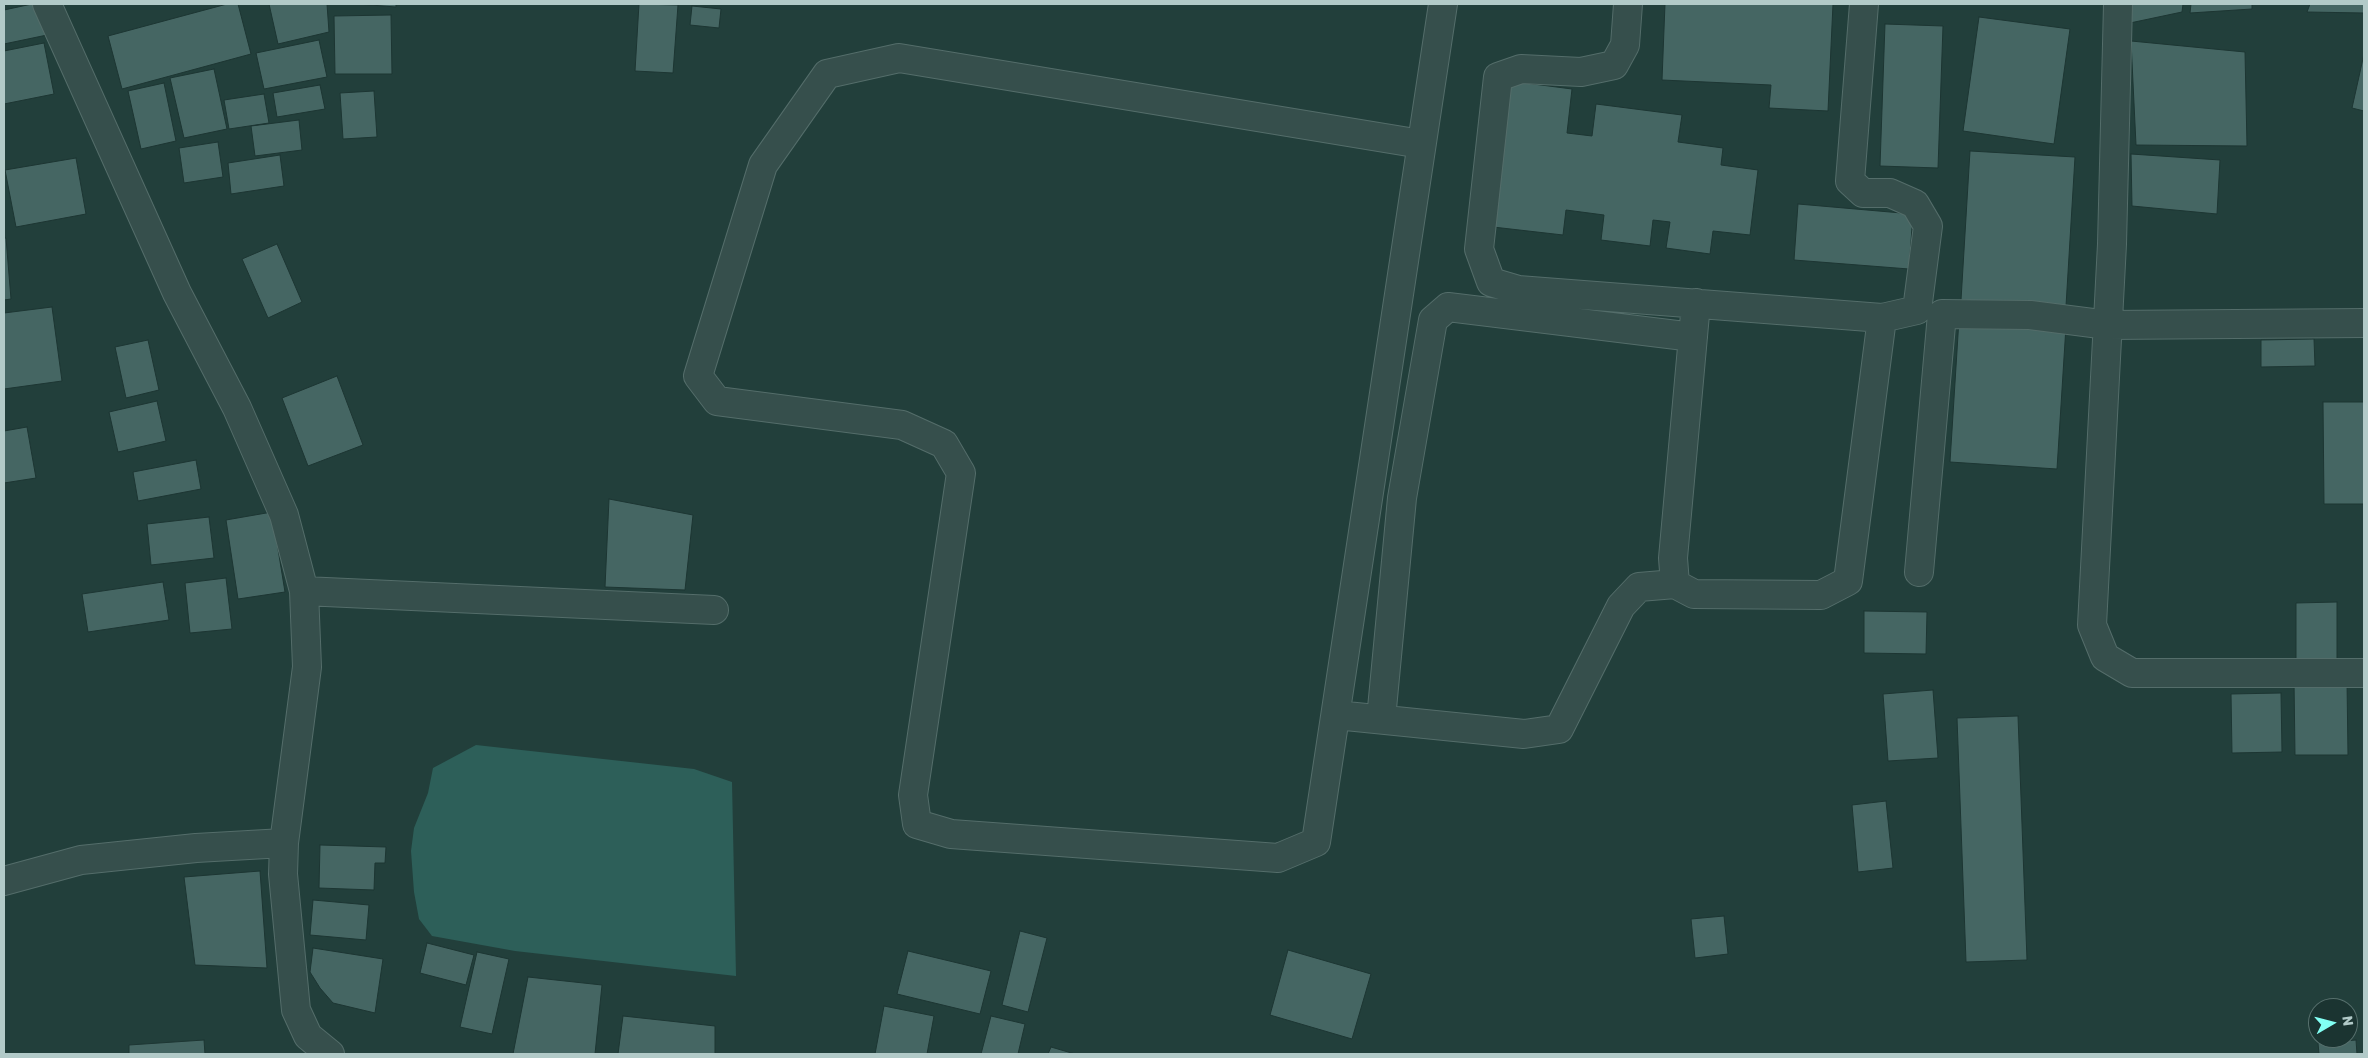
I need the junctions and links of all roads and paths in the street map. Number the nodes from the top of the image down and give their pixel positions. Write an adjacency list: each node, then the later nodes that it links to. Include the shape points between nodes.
1 (47, 4): 14 (street, via 177,293 237,408 280,506)
2 (1443, 4): 6 (street)
3 (1628, 4): 7 (street, via 1625,45 1614,65 1581,72 1521,69 1498,77 1479,249 1491,282 1518,290)
4 (1864, 4): 8 (street, via 1850,181 1864,193 1890,193 1915,204 1928,226 1917,310)
5 (2118, 4): 10 (street)
6 (1421, 144): 17 (street); 17 (street, via 899,58 827,74 763,165 698,376 717,401 902,425 944,444 961,473 913,795 917,824 951,834 1278,858 1316,842)
7 (1696, 303): 8 (street); 11 (street)
8 (1882, 318): 13 (street, via 1848,581 1821,594 1694,594)
9 (2364, 323): 10 (street)
10 (2108, 325): 12 (street, via 2030,314 1942,314); 16 (street, via 2092,625 2105,657 2132,673)
11 (1693, 337): 13 (street, via 1673,558); 18 (street, via 1448,307 1433,320 1402,498)
12 (1919, 572)
13 (1675, 584): 18 (street, via 1639,587 1621,606 1559,729 1524,734)
14 (304, 591): 15 (street); 19 (street, via 307,667)
15 (714, 610)
16 (2364, 673)
17 (1336, 715): 18 (street)
18 (1380, 719)
19 (284, 842): 20 (street, via 80,860); 21 (street, via 283,874 296,1010 308,1036)
20 (4, 881)
21 (330, 1054)

